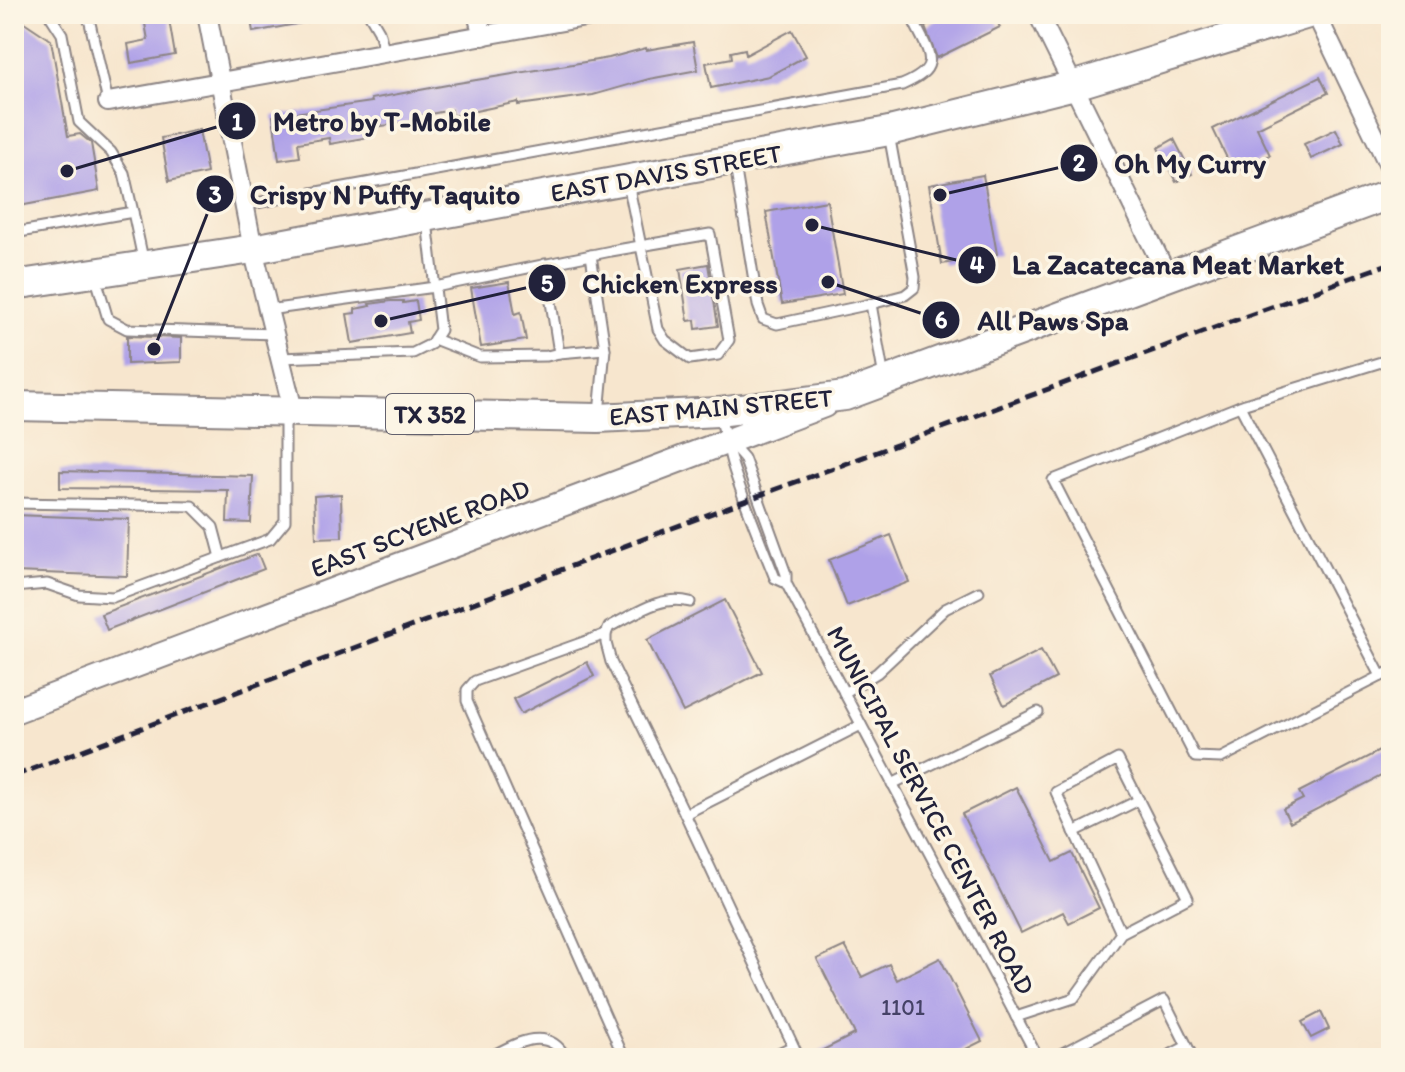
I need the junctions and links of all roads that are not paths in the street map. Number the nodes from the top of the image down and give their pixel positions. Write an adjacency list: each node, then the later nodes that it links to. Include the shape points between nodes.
1 (49, 14): 23 (lane, via 62,34 79,122 111,152 124,173)
2 (86, 14): 16 (lane)
3 (207, 14): 14 (street)
4 (369, 14): 13 (lane)
5 (477, 14): 12 (street)
6 (602, 14): 12 (street)
7 (935, 14): 11 (lane)
8 (1038, 14): 15 (street)
9 (1308, 14): 15 (main road, EAST DAVIS STREET)
10 (1316, 14): 19 (street)
11 (912, 19): 22 (lane, via 929,52 929,66 921,77 902,85)
12 (483, 36): 13 (street)
13 (385, 54): 14 (street)
14 (222, 83): 16 (street); 22 (street)
15 (1075, 85): 17 (main road, EAST DAVIS STREET); 32 (street)
16 (108, 102)
17 (889, 131): 18 (main road, EAST DAVIS STREET); 35 (lane, via 914,288)
18 (734, 160): 20 (main road, EAST DAVIS STREET); 35 (lane, via 763,319 777,324)
19 (1391, 170)
20 (627, 180): 24 (main road, EAST DAVIS STREET); 26 (lane)
21 (1391, 194): 32 (main road, EAST MAIN STREET / TX 352)
22 (245, 205): 27 (street)
23 (133, 212): 25 (lane); 30 (lane)
24 (426, 217): 27 (main road, EAST DAVIS STREET); 34 (lane)
25 (14, 233)
26 (639, 246): 26 (lane, via 665,340 690,359 718,355 729,340 710,234); 28 (lane)
27 (253, 249): 30 (main road, EAST DAVIS STREET); 36 (street)
28 (591, 255): 29 (lane); 39 (lane)
29 (545, 264): 34 (lane); 40 (lane)
30 (145, 265): 31 (main road, EAST DAVIS STREET)
31 (94, 272): 33 (main road, EAST DAVIS STREET); 37 (lane, via 108,319 127,329)
32 (1168, 277): 43 (main road, EAST MAIN STREET / TX 352)
33 (14, 285)
34 (435, 287): 36 (lane); 38 (lane, via 440,330)
35 (871, 304): 43 (lane)
36 (268, 310): 37 (street)
37 (274, 334): 41 (street)
38 (434, 339): 40 (lane, via 480,357); 41 (lane, via 413,353)
39 (605, 349): 40 (lane); 49 (lane)
40 (559, 353)
41 (280, 358): 47 (street)
42 (1391, 359): 46 (lane)
43 (885, 382): 44 (main road, EAST MAIN STREET / TX 352)
44 (845, 396): 48 (main road, EAST MAIN STREET / TX 352); 50 (street, EAST SCYENE ROAD)
45 (14, 406): 47 (main road, EAST MAIN STREET / TX 352)
46 (1240, 406): 58 (lane); 58 (lane, via 1053,480 1195,757 1221,758)
47 (289, 410): 49 (main road, EAST MAIN STREET / TX 352); 52 (lane, via 285,521 270,539)
48 (718, 412): 49 (main road, EAST MAIN STREET / TX 352); 50 (lane, MUNICIPAL SERVICE CENTER ROAD)
49 (598, 418)
50 (729, 441): 59 (lane, MUNICIPAL SERVICE CENTER ROAD, via 744,501 775,578 786,583); 60 (street, EAST SCYENE ROAD)
51 (14, 503): 52 (lane, via 192,506 213,527)
52 (221, 557): 53 (lane, via 113,597 79,595 47,584)
53 (14, 587)
54 (979, 592): 59 (lane, via 945,609 877,673)
55 (690, 602): 56 (lane, via 664,600 609,627)
56 (606, 634): 65 (lane, via 611,662); 74 (lane, via 475,681 467,690 467,701)
57 (1391, 671): 58 (lane)
58 (1381, 676)
59 (844, 693): 62 (lane, MUNICIPAL SERVICE CENTER ROAD)
60 (14, 711)
61 (1038, 712): 63 (lane)
62 (861, 725): 63 (lane, MUNICIPAL SERVICE CENTER ROAD); 65 (lane)
63 (892, 784): 68 (lane, MUNICIPAL SERVICE CENTER ROAD)
64 (1139, 800): 66 (lane); 66 (lane, via 1118,759 1056,792); 67 (lane, via 1188,898)
65 (685, 814): 69 (lane)
66 (1074, 832): 67 (lane)
67 (1121, 933): 68 (lane, via 1074,998)
68 (1016, 1017): 71 (lane, MUNICIPAL SERVICE CENTER ROAD)
69 (793, 1046): 75 (lane); 76 (lane)
70 (1187, 1046): 78 (lane, via 1164,1000); 79 (lane); 80 (lane)
71 (1036, 1055): 77 (lane)
72 (488, 1058): 73 (lane, via 534,1038 552,1042)
73 (566, 1058)
74 (624, 1058)
75 (768, 1058)
76 (799, 1058)
77 (1023, 1058)
78 (1053, 1058)
79 (1164, 1058)
80 (1193, 1058)

